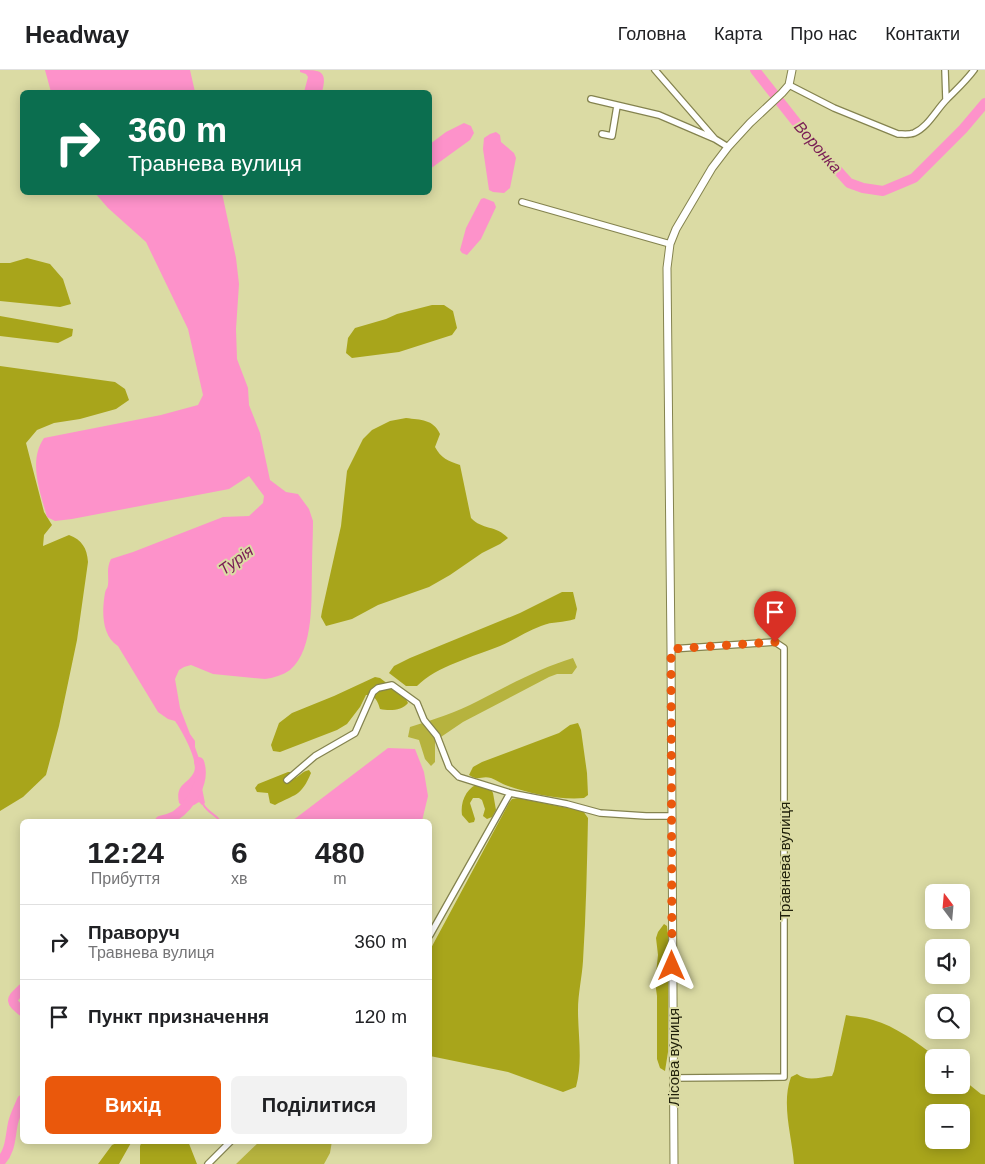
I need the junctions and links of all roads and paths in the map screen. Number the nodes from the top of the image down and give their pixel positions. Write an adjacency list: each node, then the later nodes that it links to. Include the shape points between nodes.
1 (655, 70): 10 (street)
2 (792, 70): 5 (street)
3 (945, 70): 7 (street)
4 (974, 70): 7 (street)
5 (789, 85): 7 (street, via 834,108 905,135 913,134 929,121); 11 (street, Лісова вулиця)
6 (591, 99): 8 (street)
7 (946, 100)
8 (618, 106): 9 (street, via 612,136); 10 (street, via 659,115)
9 (602, 134)
10 (715, 139): 11 (street)
11 (728, 147): 13 (street, Лісова вулиця, via 682,217)
12 (522, 202): 13 (street)
13 (670, 244): 14 (street, Лісова вулиця, via 666,297)
14 (671, 649): 17 (street, Лісова вулиця); 19 (street, Травнева вулиця, via 775,642 784,648 784,1077)
15 (287, 780): 16 (street, via 315,756 355,733 373,692 392,685 417,703 453,772 459,777)
16 (510, 793): 17 (street, via 600,812); 18 (street)
17 (671, 816): 19 (street, Лісова вулиця)
18 (432, 931)
19 (673, 1078): 22 (street, Лісова вулиця)
20 (228, 1144): 21 (street)
21 (208, 1164)
22 (674, 1164)

